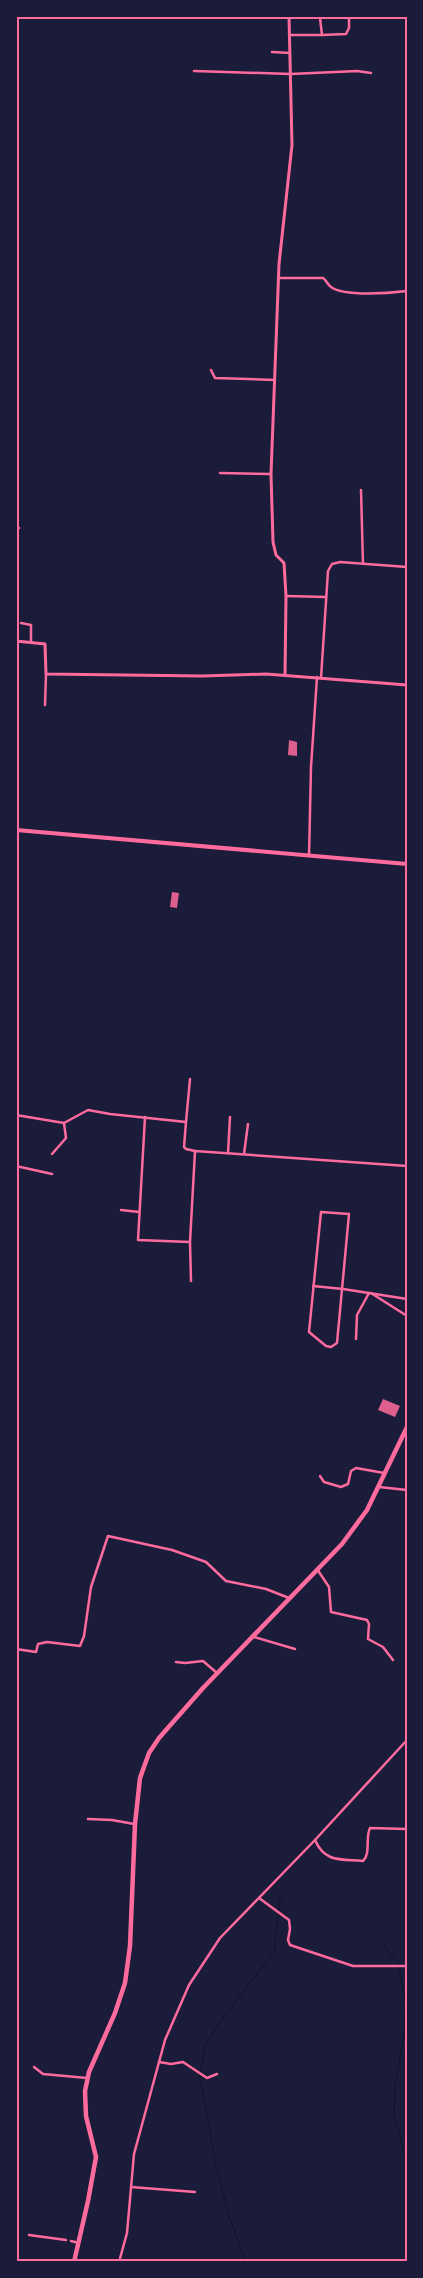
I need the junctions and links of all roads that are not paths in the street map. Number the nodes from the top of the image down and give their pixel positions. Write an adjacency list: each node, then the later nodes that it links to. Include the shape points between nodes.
1 (288, 16): 4 (street)
2 (348, 16): 5 (street, via 346,34)
3 (320, 18): 5 (street)
4 (289, 35): 5 (street); 7 (street)
5 (322, 35)
6 (272, 52): 7 (street)
7 (290, 53): 10 (street)
8 (194, 71): 10 (street)
9 (371, 73): 10 (street)
10 (291, 74): 11 (street, via 292,144)
11 (278, 278): 12 (street, via 323,278 331,287 375,294); 14 (street)
12 (407, 291)
13 (211, 370): 14 (street, via 215,378)
14 (274, 380): 16 (street)
15 (220, 473): 16 (street)
16 (271, 474): 20 (street, via 272,542 276,555 284,563)
17 (361, 490): 18 (street)
18 (363, 564): 19 (street); 21 (street, via 332,564 328,571)
19 (407, 566)
20 (286, 596): 21 (street); 26 (street)
21 (326, 597): 27 (street)
22 (21, 623): 24 (street, via 30,623)
23 (16, 640): 24 (street)
24 (31, 642): 25 (street, via 41,642 46,646)
25 (46, 674): 26 (street); 29 (street)
26 (285, 674): 27 (street)
27 (319, 677): 28 (street); 31 (street, via 310,774)
28 (407, 685)
29 (44, 705)
30 (16, 830): 31 (main road)
31 (308, 856): 32 (main road)
32 (407, 864)
33 (190, 1079): 37 (street)
34 (16, 1115): 38 (street)
35 (144, 1117): 37 (street); 38 (street, via 88,1110); 48 (street)
36 (230, 1117): 41 (street)
37 (186, 1122): 40 (street, via 184,1146)
38 (64, 1123): 42 (street, via 66,1138)
39 (248, 1124): 43 (street)
40 (195, 1151): 41 (street); 49 (street)
41 (228, 1153): 43 (street)
42 (52, 1154)
43 (244, 1154): 45 (street)
44 (16, 1166): 46 (street)
45 (407, 1166)
46 (52, 1174)
47 (121, 1210): 48 (street)
48 (140, 1212): 49 (street, via 138,1240)
49 (190, 1242): 50 (street)
50 (191, 1281)
51 (314, 1286): 52 (street); 52 (street, via 310,1333 331,1347 337,1343); 52 (street, via 321,1212 349,1214)
52 (343, 1289): 53 (street)
53 (369, 1293): 54 (street); 55 (street); 56 (street, via 357,1315)
54 (407, 1300)
55 (407, 1316)
56 (356, 1339)
57 (407, 1427): 58 (highway)
58 (386, 1473): 59 (street, via 356,1468 351,1471 348,1484 341,1487 324,1482); 60 (highway)
59 (320, 1476)
60 (379, 1487): 61 (street); 62 (highway, via 360,1521)
61 (407, 1490)
62 (318, 1569): 63 (highway); 67 (street, via 329,1587 331,1612 367,1620 368,1639 384,1647)
63 (289, 1598): 64 (highway); 65 (street, via 266,1589 226,1581 206,1562 172,1550 108,1536 92,1588 80,1646 41,1642 36,1652)
64 (252, 1636): 66 (street); 69 (highway)
65 (16, 1649)
66 (295, 1649)
67 (393, 1660)
68 (176, 1662): 69 (street, via 203,1661)
69 (217, 1673): 72 (highway, via 149,1753 140,1778)
70 (407, 1740): 74 (street)
71 (88, 1819): 72 (street)
72 (135, 1824): 80 (highway, via 130,1946 125,1983)
73 (407, 1829): 74 (street, via 370,1828 363,1861 330,1858 319,1850)
74 (315, 1840): 75 (street)
75 (259, 1898): 76 (street, via 289,1920 290,1945 353,1966); 77 (street, via 206,1956 177,2012)
76 (406, 1966)
77 (159, 2062): 79 (street, via 171,2064 180,2061 207,2078); 81 (street, via 134,2154)
78 (34, 2068): 80 (street, via 43,2074)
79 (217, 2074)
80 (87, 2078): 86 (highway, via 84,2107 96,2157)
81 (132, 2187): 82 (street); 88 (street, via 127,2232)
82 (196, 2192)
83 (29, 2235): 84 (street)
84 (66, 2240)
85 (71, 2241): 86 (street)
86 (79, 2243): 87 (highway)
87 (74, 2262)
88 (118, 2262)

